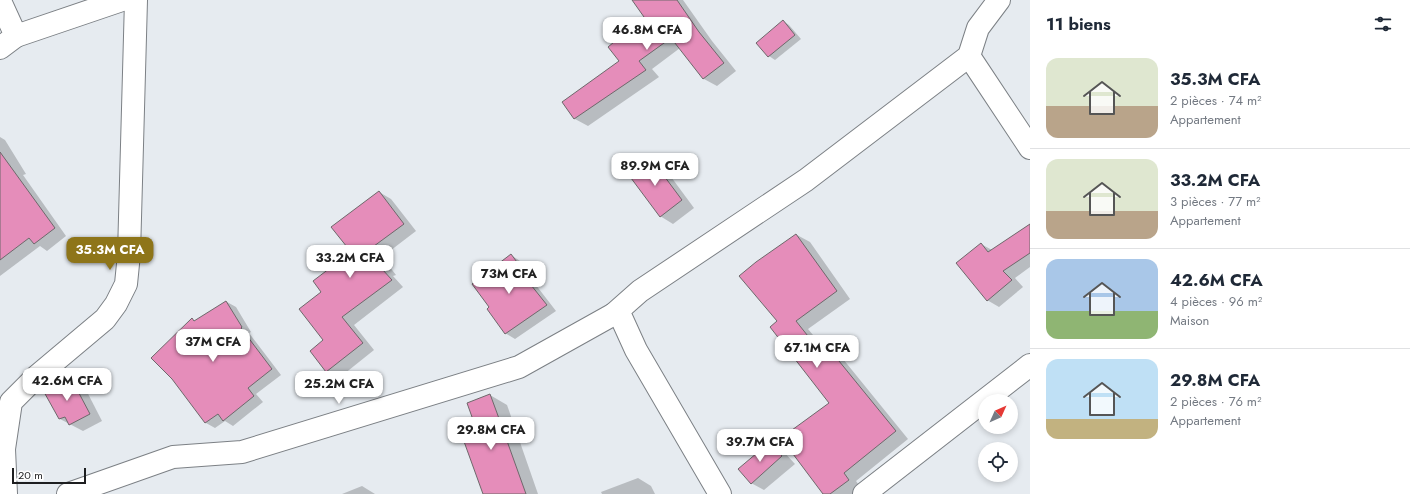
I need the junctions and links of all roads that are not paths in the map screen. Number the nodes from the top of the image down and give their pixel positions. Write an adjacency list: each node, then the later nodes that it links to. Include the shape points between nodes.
1 (122, 0): 5 (street)
2 (136, 0): 10 (street, via 126,284 105,319 36,377)
3 (999, 0): 6 (street, via 978,28)
4 (0, 1): 5 (street)
5 (8, 42)
6 (968, 56): 7 (street); 8 (street, via 806,180 640,291)
7 (1030, 148)
8 (614, 314): 12 (street, via 519,367 242,452 173,457); 13 (street, via 621,317 636,350)
9 (1030, 365): 14 (street)
10 (6, 396): 11 (street)
11 (6, 494)
12 (68, 494)
13 (720, 494)
14 (864, 494)

